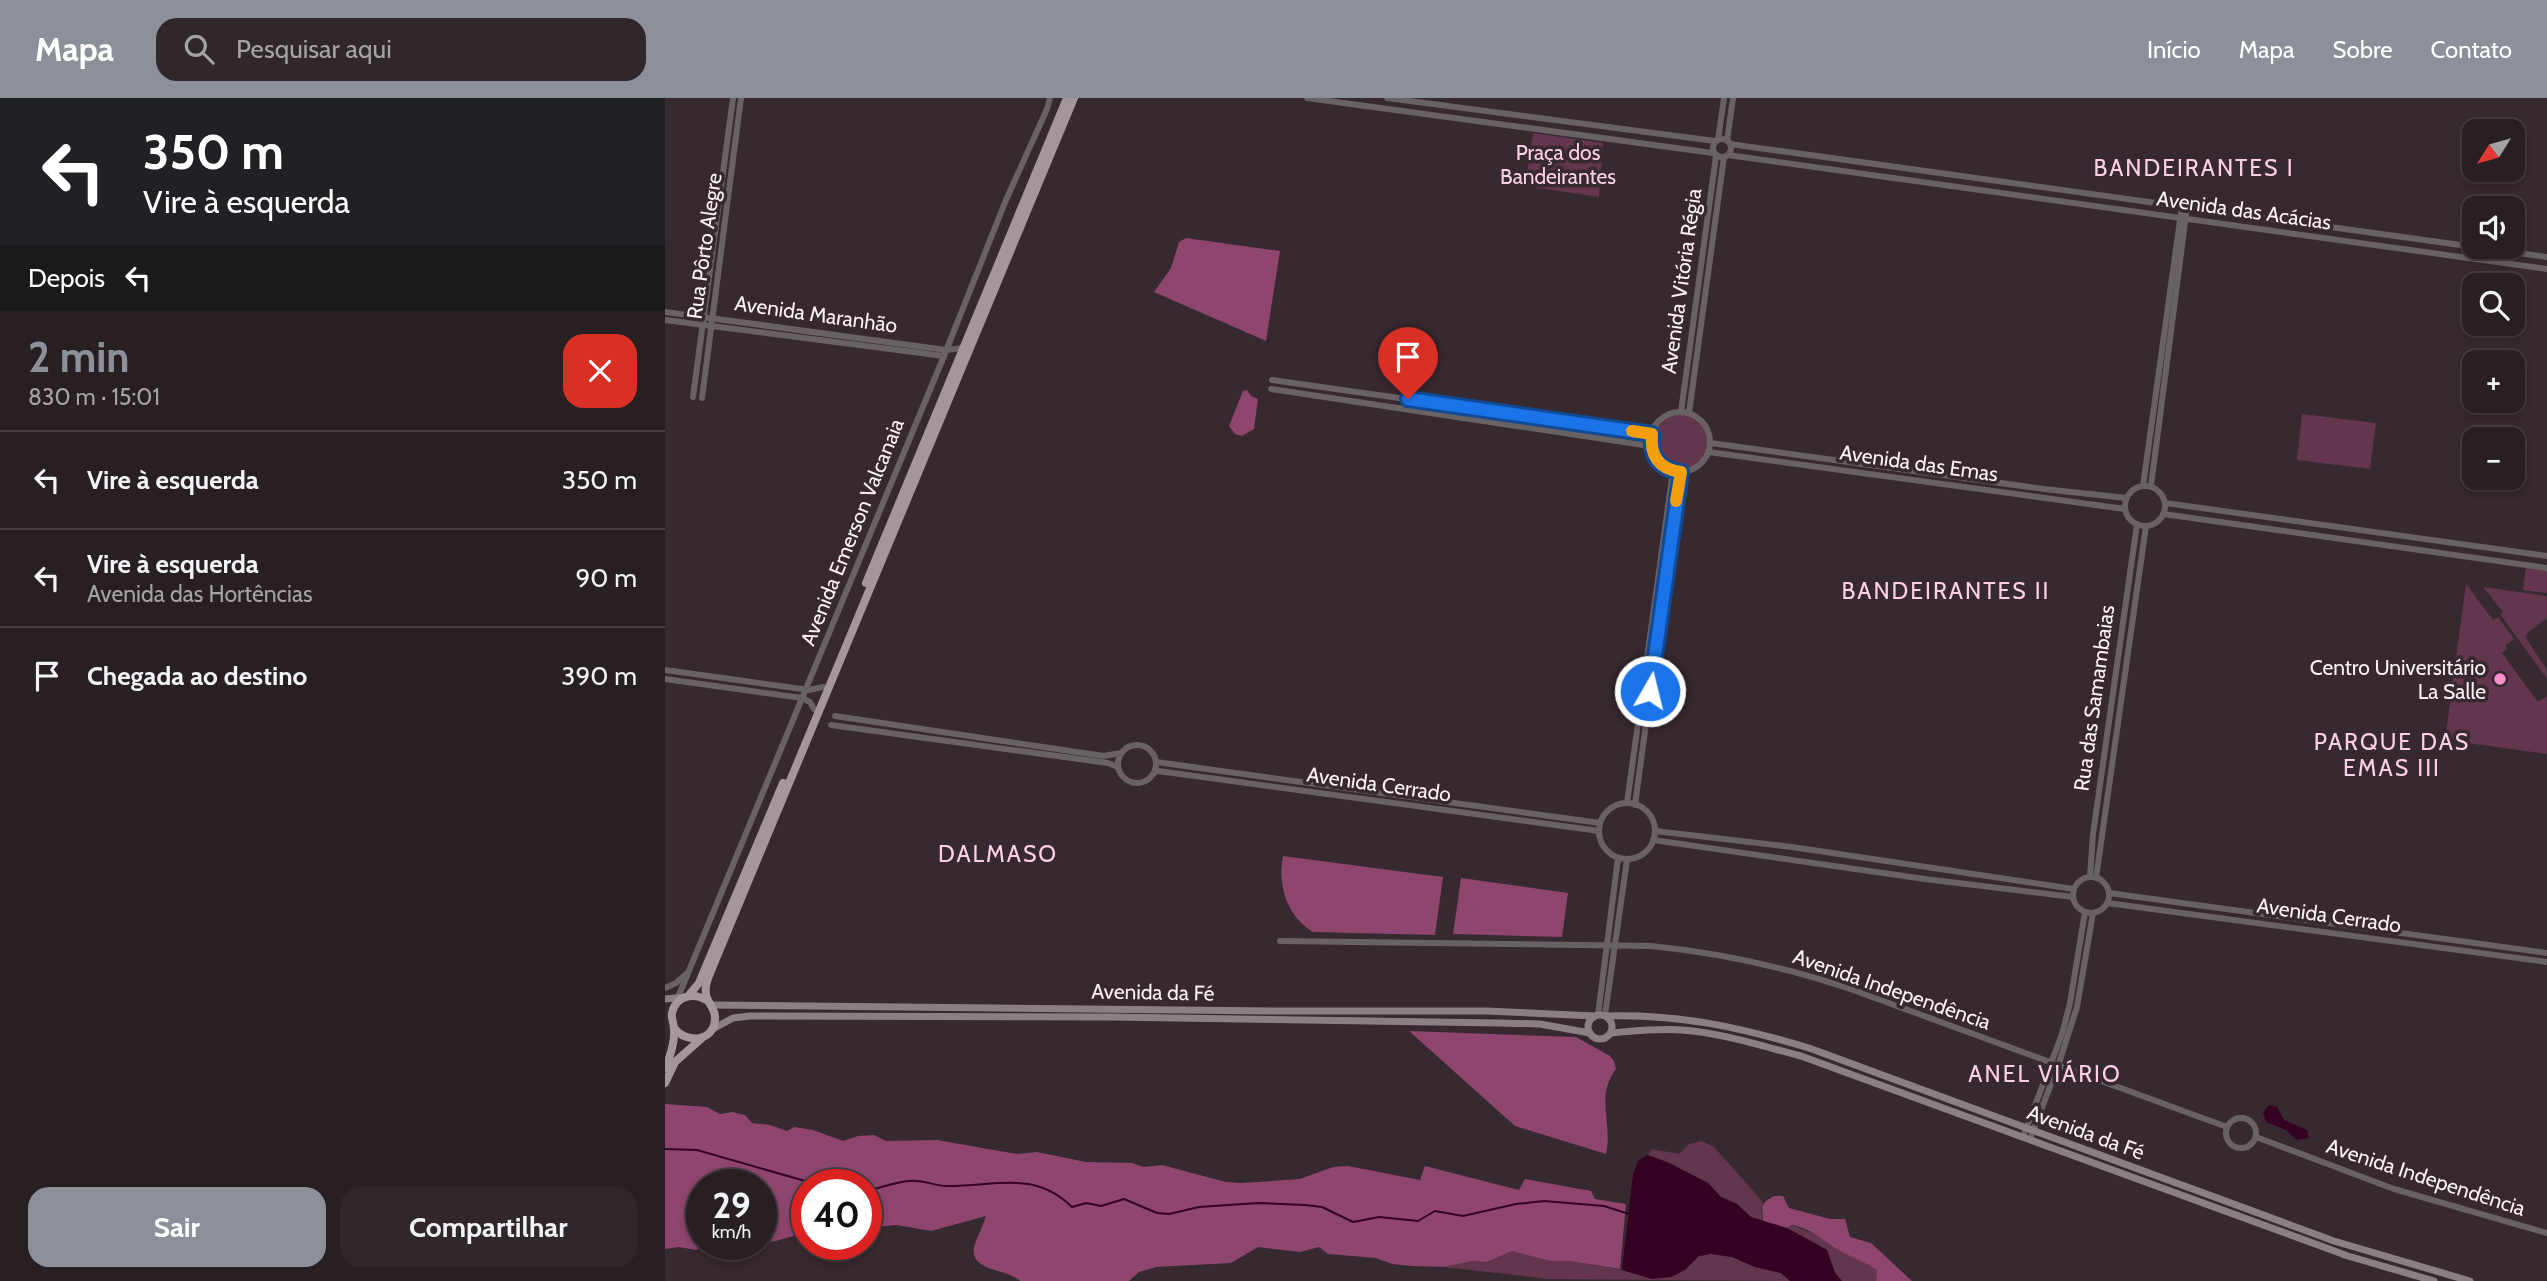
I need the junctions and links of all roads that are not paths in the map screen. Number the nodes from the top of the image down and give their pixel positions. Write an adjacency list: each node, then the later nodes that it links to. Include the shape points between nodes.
1 (733, 98): 23 (street, Rua Pôrto Alegre)
2 (741, 98): 23 (street, Rua Pôrto Alegre)
3 (1050, 98): 16 (street, Avenida Emerson Valcanaia)
4 (1067, 98): 14 (main road)
5 (1074, 98): 78 (main road, via 713,966 706,988)
6 (1307, 98): 12 (street)
7 (1387, 98): 10 (street)
8 (1724, 98): 10 (street)
9 (1733, 98): 11 (street)
10 (1717, 141): 11 (street); 12 (street, via 1712,146)
11 (1728, 142): 13 (street, via 1731,148); 15 (street, Avenida das Acácias)
12 (1715, 154): 13 (street); 31 (street, Avenida Vitória Régia)
13 (1726, 156): 17 (street, Avenida das Acácias); 31 (street, Avenida Vitória Régia)
14 (1022, 206): 16 (street); 18 (main road)
15 (2184, 207): 17 (street); 19 (street, Avenida das Acácias)
16 (1003, 208): 18 (street); 25 (street, Avenida Emerson Valcanaia)
17 (2182, 219): 20 (street, Avenida das Acácias); 37 (street); 38 (street)
18 (1015, 222): 24 (main road)
19 (2547, 257)
20 (2547, 269)
21 (665, 312): 23 (street, Avenida Maranhão)
22 (665, 320): 23 (street, Avenida Maranhão)
23 (707, 321): 25 (street, Avenida Maranhão); 29 (street, Rua Pôrto Alegre); 30 (street, Rua Pôrto Alegre)
24 (963, 348): 25 (street, Avenida Maranhão); 26 (main road)
25 (945, 353): 26 (street); 50 (street, Avenida Emerson Valcanaia)
26 (954, 368): 49 (main road)
27 (1272, 380): 32 (street)
28 (1271, 389): 34 (street)
29 (694, 397)
30 (702, 398)
31 (1685, 412): 32 (street, via 1664,416); 33 (street, via 1702,421)
32 (1652, 434): 34 (street)
33 (1711, 443): 35 (street); 39 (street, Avenida das Emas)
34 (1650, 446): 36 (street, via 1658,462)
35 (1709, 452): 36 (street, via 1698,467); 41 (street, Avenida das Emas)
36 (1677, 472): 59 (street)
37 (2143, 485): 38 (street); 39 (street)
38 (2151, 486): 40 (street)
39 (2126, 498): 41 (street)
40 (2165, 503): 42 (street); 45 (street)
41 (2125, 509): 43 (street)
42 (2163, 514): 44 (street); 46 (street)
43 (2137, 524): 44 (street); 65 (street, Rua das Samambaias, via 2093,834)
44 (2146, 526): 65 (street, Rua das Samambaias)
45 (2547, 556)
46 (2547, 568)
47 (665, 670): 50 (street)
48 (665, 679): 51 (street)
49 (823, 687): 50 (street); 52 (main road)
50 (805, 690): 51 (street, Avenida Emerson Valcanaia)
51 (802, 698): 52 (street); 74 (street, Avenida Emerson Valcanaia)
52 (814, 709): 76 (main road, via 699,983)
53 (835, 716): 55 (street, via 1104,756)
54 (831, 725): 57 (street)
55 (1121, 753): 56 (street, via 1140,745 1150,749); 57 (street)
56 (1156, 762): 58 (street); 60 (street, Avenida Cerrado)
57 (1118, 766): 58 (street, via 1125,779 1134,783 1145,782)
58 (1155, 772): 60 (street, Avenida Cerrado)
59 (1631, 804): 60 (street, via 1607,811); 61 (street, via 1649,814)
60 (1599, 827): 63 (street, via 1605,850)
61 (1655, 831): 62 (street); 66 (street, via 1792,847)
62 (1653, 840): 64 (street, via 1643,854); 66 (street, via 1925,879)
63 (1618, 858): 64 (street); 71 (street)
64 (1627, 860): 71 (street)
65 (2093, 877): 66 (street, via 2080,881); 67 (street, via 2106,885)
66 (2073, 893): 69 (street, via 2077,906)
67 (2109, 893): 68 (street); 72 (street, Avenida Cerrado)
68 (2107, 903): 69 (street, via 2101,910); 73 (street, Avenida Cerrado)
69 (2089, 912): 86 (street, via 2077,1007)
70 (1280, 941): 71 (street, Avenida Independência)
71 (1610, 947): 79 (street); 86 (street, Avenida Independência, via 1684,950 1817,978)
72 (2547, 953)
73 (2547, 962)
74 (689, 970): 75 (street); 76 (street, Avenida Emerson Valcanaia)
75 (665, 988)
76 (682, 998): 77 (main road); 78 (main road, via 698,996); 81 (main road, via 671,1017)
77 (665, 999)
78 (709, 1003): 79 (main road, Avenida da Fé); 82 (main road, via 715,1019)
79 (1601, 1015): 83 (main road, via 1588,1023); 84 (main road, via 1612,1024); 90 (main road, Avenida da Fé, via 1673,1017 1761,1034 1809,1048)
80 (665, 1017): 81 (main road)
81 (673, 1026): 85 (main road, via 687,1038); 87 (main road)
82 (711, 1031): 83 (main road, Avenida da Fé, via 733,1018 771,1016 1498,1023 1540,1024); 85 (main road)
83 (1590, 1033): 84 (main road, via 1599,1039)
84 (1611, 1033): 90 (main road, Avenida da Fé, via 1684,1030 1758,1045)
85 (703, 1037): 88 (main road, via 677,1060)
86 (2055, 1065): 89 (street, Avenida Independência); 90 (street)
87 (665, 1068)
88 (665, 1083)
89 (2227, 1127): 91 (street, via 2235,1119 2246,1118 2255,1126); 91 (street, via 2227,1139 2236,1147 2248,1146)
90 (2028, 1134): 93 (main road, Avenida da Fé, via 2348,1255); 94 (main road, Avenida da Fé, via 2334,1241)
91 (2256, 1137): 92 (street, Avenida Independência, via 2394,1189)
92 (2547, 1233)
93 (2434, 1281)
94 (2470, 1281)

